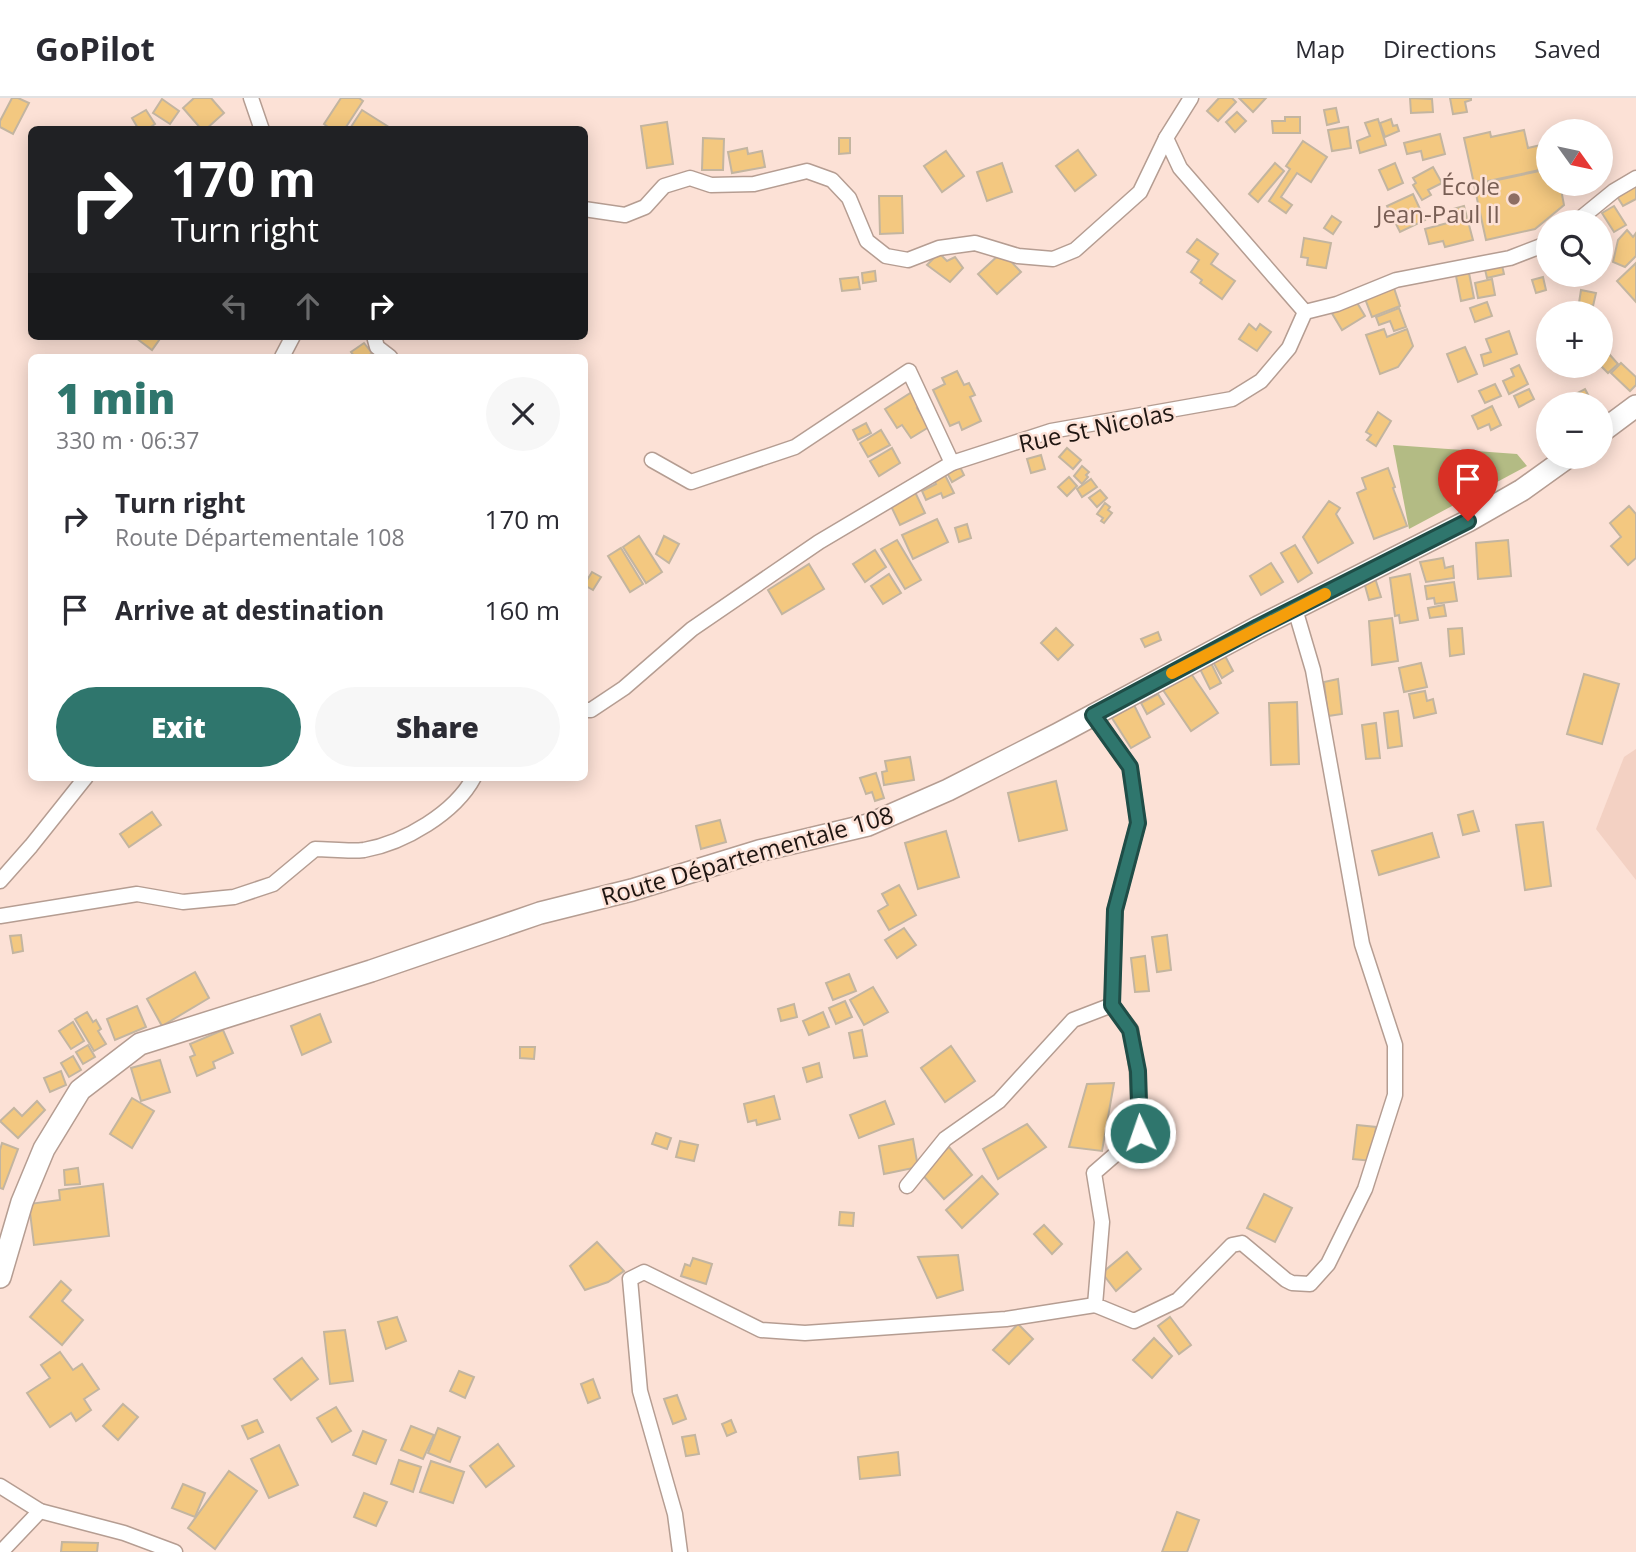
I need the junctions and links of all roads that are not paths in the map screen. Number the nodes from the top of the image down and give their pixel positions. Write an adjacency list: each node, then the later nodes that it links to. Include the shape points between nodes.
1 (251, 98): 3 (street)
2 (1191, 98): 4 (street)
3 (261, 126)
4 (1167, 138): 6 (street, via 1139,192 1075,250 1053,259 1018,256 975,243 939,248 908,260 886,256 867,241 849,198 832,180 807,171 754,184 711,185 690,178 664,186 645,207 625,215); 9 (street, via 1180,168)
5 (1636, 178): 7 (street)
6 (588, 210)
7 (1591, 210)
8 (1536, 248): 9 (street, via 1510,258 1396,280)
9 (1305, 312): 15 (street, Rue St Nicolas, via 1289,348 1261,381 1232,399 1051,431)
10 (374, 340): 11 (street)
11 (386, 354)
12 (1636, 406): 13 (main road)
13 (1613, 423)
14 (652, 460): 15 (street, via 691,481 795,447 909,371)
15 (952, 463): 18 (street, Rue St Nicolas, via 819,542 692,629 624,688)
16 (1551, 469): 17 (main road, Route Départementale 108, via 1468,521)
17 (1295, 609): 19 (main road, Route Départementale 108); 27 (street, via 1313,670 1362,944 1395,1045 1395,1095 1365,1189 1328,1264 1310,1284 1286,1280 1242,1243 1232,1245 1178,1300 1134,1321)
18 (588, 710)
19 (1093, 715): 24 (street, via 1130,767 1138,823 1115,910); 26 (main road, Route Départementale 108, via 948,790 868,825 540,913 140,1044 80,1090 44,1149 22,1202)
20 (83, 781): 22 (street)
21 (472, 781): 23 (street, via 466,793 415,833 363,850 315,849 273,884 233,897 183,902 137,894)
22 (0, 881)
23 (0, 916)
24 (1112, 1005): 25 (street, via 1073,1020 999,1101 945,1139); 27 (street, via 1130,1030 1138,1071 1140,1133 1094,1173 1102,1222)
25 (907, 1186)
26 (0, 1277)
27 (1095, 1305): 32 (street, via 1006,1319 805,1334 761,1329 644,1272 630,1279 640,1391 675,1514)
28 (0, 1486): 29 (street)
29 (40, 1511): 30 (street); 31 (street)
30 (1, 1552)
31 (175, 1552)
32 (680, 1552)

